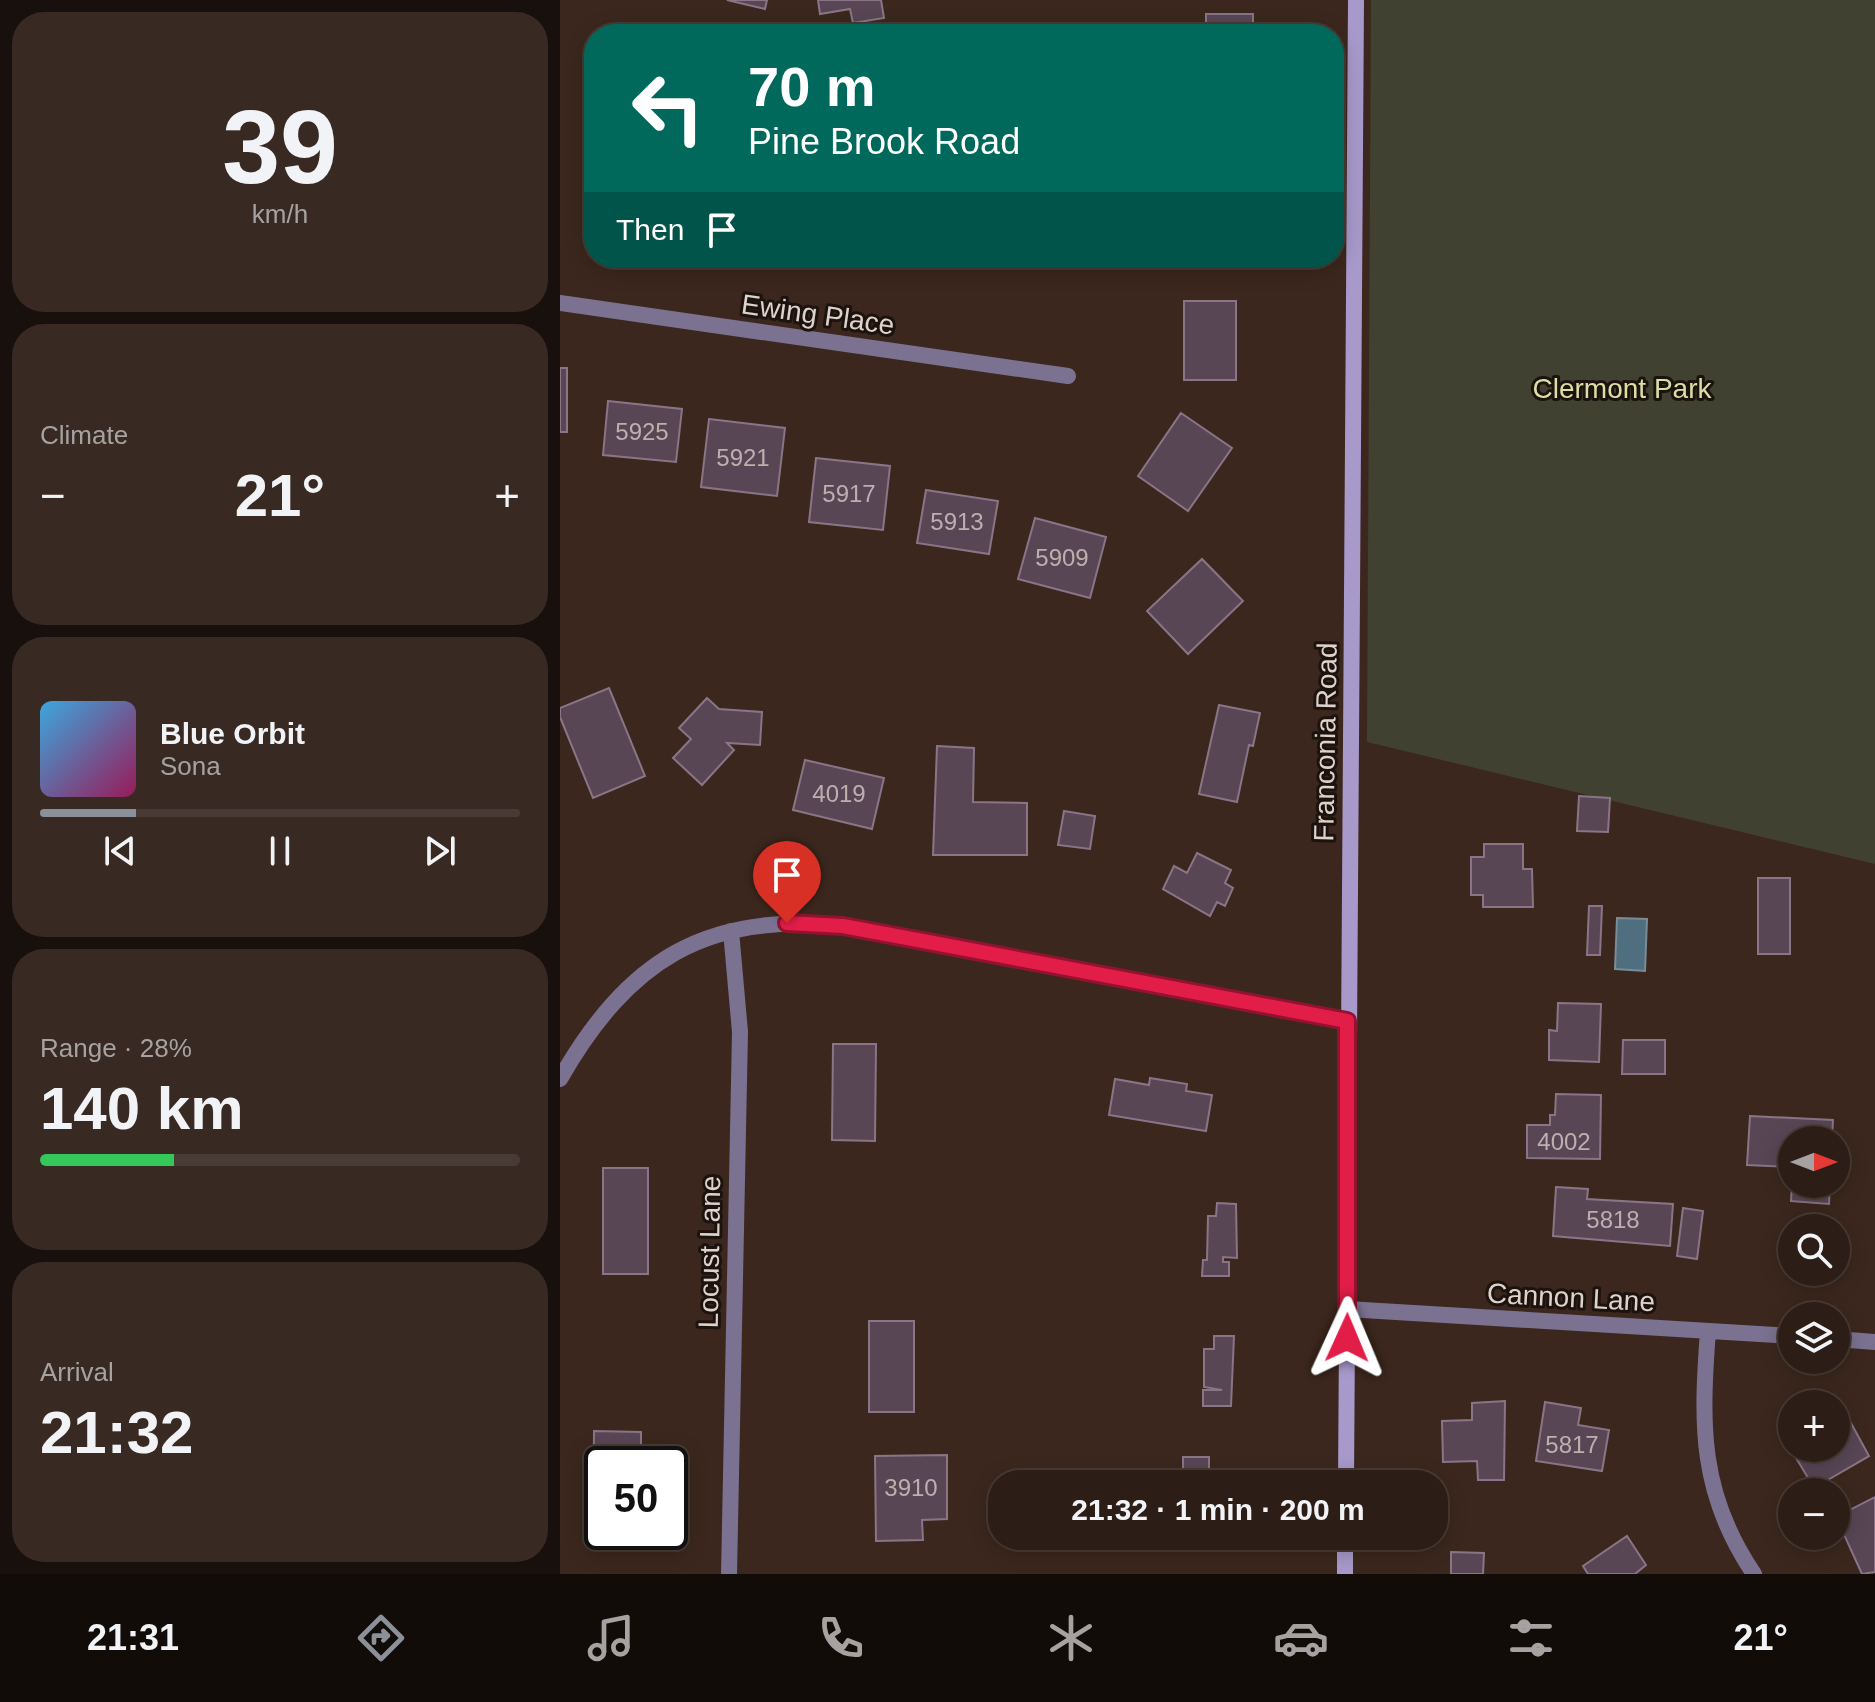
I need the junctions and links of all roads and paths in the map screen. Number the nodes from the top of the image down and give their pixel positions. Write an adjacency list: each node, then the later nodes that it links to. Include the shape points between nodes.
1 (1356, 0): 5 (main road, Franconia Road)
2 (560, 303): 3 (street, Ewing Place)
3 (1068, 376)
4 (731, 931): 5 (street, via 806,922 843,926); 6 (street, via 694,943 648,969 617,995); 14 (street, Locust Lane, via 740,1032)
5 (1347, 1021): 7 (main road, Franconia Road)
6 (560, 1079)
7 (1347, 1309): 8 (street, Cannon Lane); 12 (main road, Franconia Road)
8 (1708, 1331): 9 (street, Cannon Lane); 16 (street, via 1703,1399 1707,1469 1732,1538)
9 (1778, 1335)
10 (1850, 1340): 11 (street)
11 (1875, 1342)
12 (1346, 1470)
13 (1345, 1550): 15 (main road)
14 (729, 1574)
15 (1345, 1574)
16 (1754, 1574)

